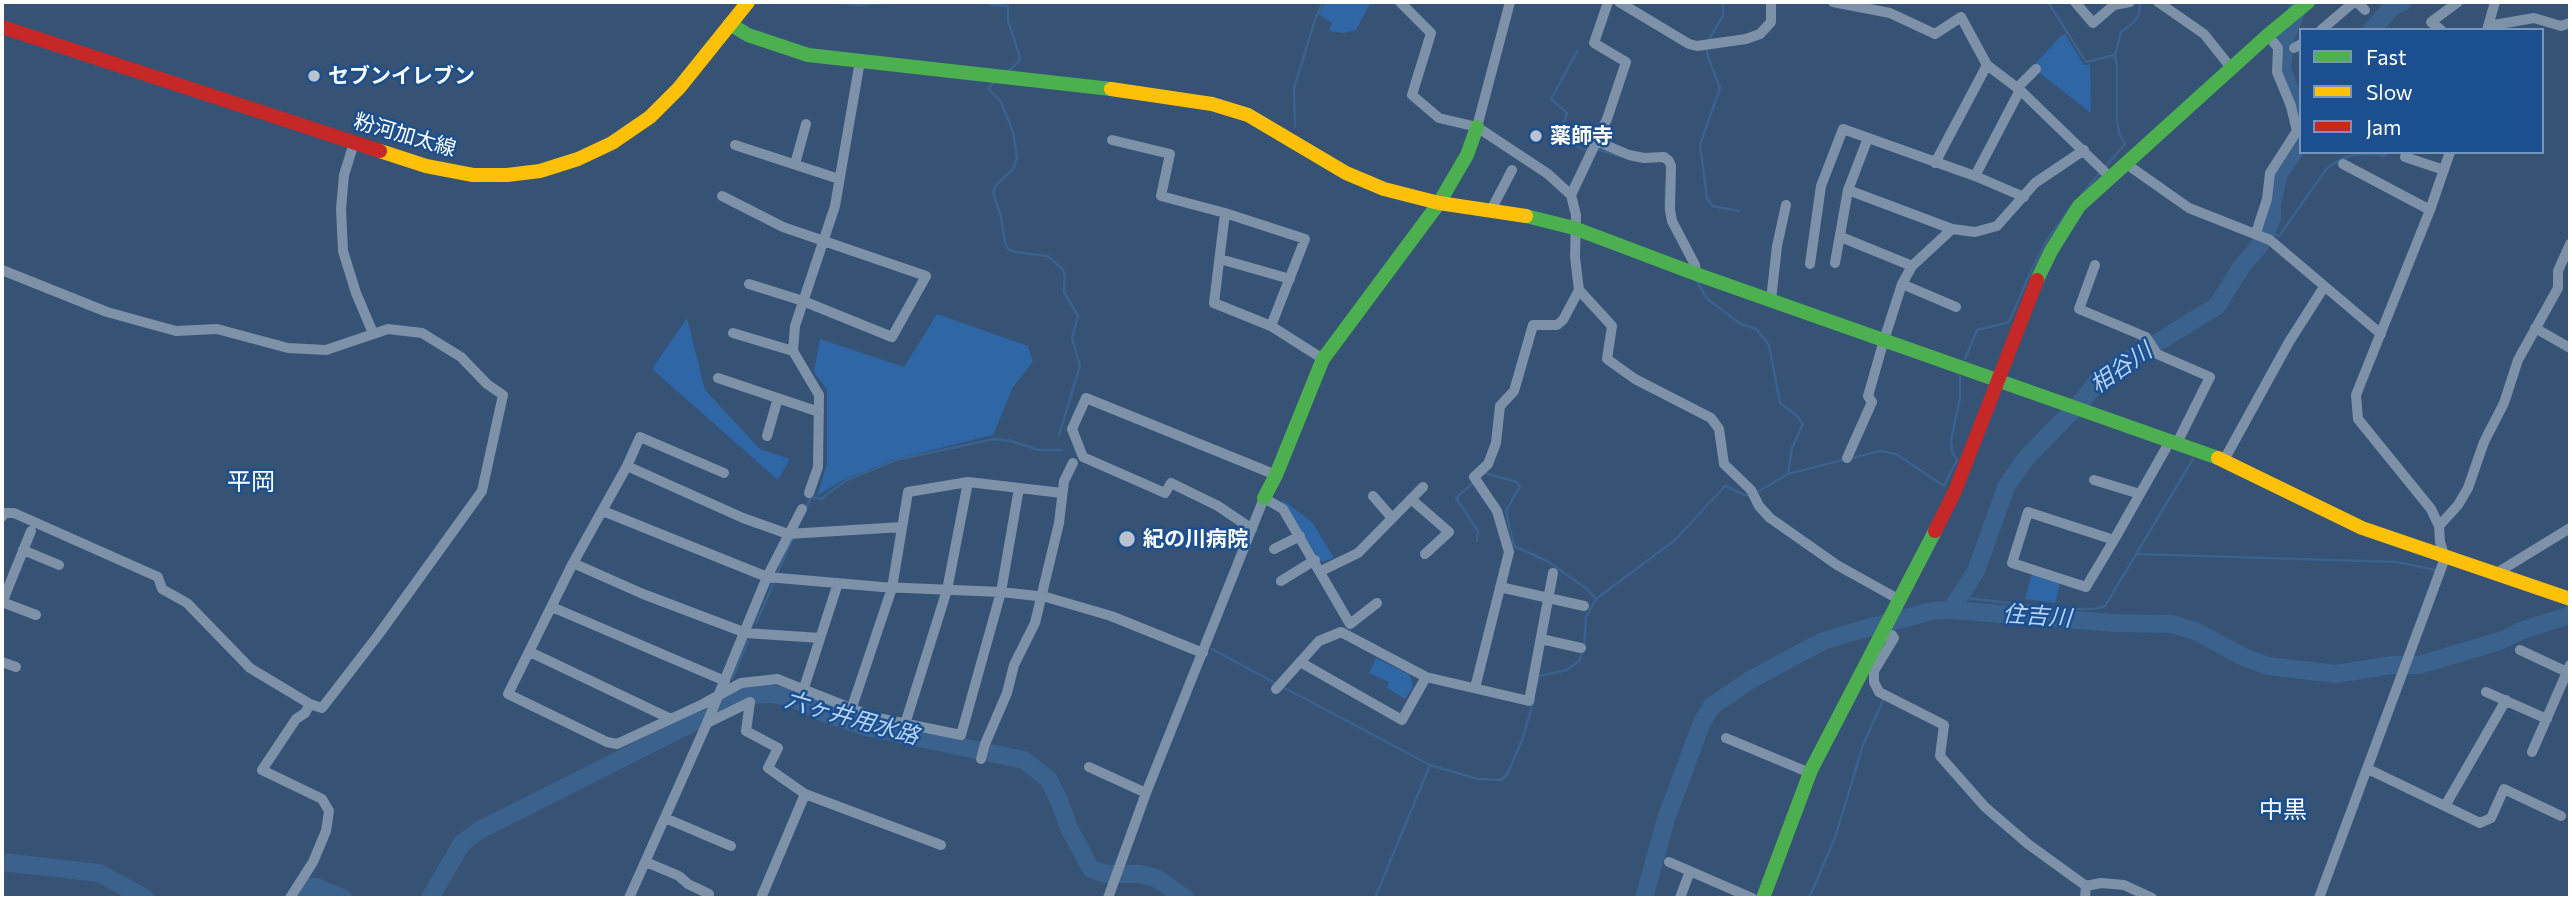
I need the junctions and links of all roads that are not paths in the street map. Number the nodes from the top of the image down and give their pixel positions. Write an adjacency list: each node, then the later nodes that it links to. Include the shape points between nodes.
1 (748, 2): 16 (street, 粉河加太線)
2 (1400, 2): 28 (street, via 1431,33 1412,95 1439,118)
3 (1510, 2): 28 (street)
4 (1608, 2): 31 (street, via 1594,43 1626,62)
5 (1619, 2): 6 (street, via 1697,46 1760,34 1771,22)
6 (1771, 2)
7 (1833, 2): 23 (street, via 1890,13 1935,34 1961,17)
8 (2075, 2): 9 (street, via 2093,23 2114,5)
9 (2130, 2)
10 (2158, 2): 25 (street, via 2204,34)
11 (2308, 2): 21 (street)
12 (2458, 2): 19 (street, via 2431,22)
13 (2495, 2): 20 (street)
14 (2359, 4): 18 (street)
15 (2570, 23): 20 (street, via 2561,26 2534,18)
16 (730, 24): 22 (street, via 748,35 808,55); 32 (street, 粉河加太線, via 650,117 578,159 540,171 473,175 426,166)
17 (2, 27): 32 (street, 粉河加太線)
18 (2324, 28)
19 (2438, 28)
20 (2487, 28)
21 (2268, 35): 25 (street); 57 (street, via 2278,48 2277,72 2297,131 2270,173)
22 (860, 61): 45 (street); 50 (street, via 1212,104 1248,116 1346,173 1384,189)
23 (1987, 65): 26 (street); 37 (street)
24 (2036, 69): 26 (street)
25 (2232, 69): 38 (street)
26 (2019, 89): 34 (street); 43 (street)
27 (806, 124): 39 (street)
28 (1477, 127): 47 (street, via 1548,174); 50 (street)
29 (1868, 138): 37 (street); 46 (street); 63 (street, via 1843,129 1821,186)
30 (1112, 140): 54 (street, via 1170,154 1161,196)
31 (1597, 141): 47 (street); 67 (street, via 1629,155 1669,160 1672,220)
32 (354, 143): 78 (street, via 344,176 343,251)
33 (735, 145): 39 (street)
34 (2084, 150): 44 (street); 49 (street, via 2035,183)
35 (2448, 154): 42 (street)
36 (2405, 157): 42 (street)
37 (1935, 163): 43 (street)
38 (2125, 163): 44 (street); 57 (street, via 2189,208)
39 (794, 164): 45 (street)
40 (2343, 164): 53 (street)
41 (1512, 170): 52 (street)
42 (2444, 170): 53 (street)
43 (1975, 177): 49 (street)
44 (2110, 177): 86 (street, via 2080,205 2051,251)
45 (839, 179): 59 (street)
46 (1848, 190): 56 (street); 58 (street)
47 (1571, 195): 55 (street)
48 (722, 196): 59 (street, via 783,227)
49 (2024, 197): 56 (street, via 1997,226 1975,232)
50 (1439, 203): 52 (street); 84 (street)
51 (1786, 205): 73 (street)
52 (1491, 210): 55 (street)
53 (2430, 211): 80 (street)
54 (1225, 213): 61 (street); 68 (street, via 1305,239)
55 (1574, 228): 67 (street); 72 (street)
56 (1952, 229): 65 (street)
57 (2256, 233): 71 (street)
58 (1840, 237): 62 (street); 65 (street)
59 (824, 240): 74 (street); 74 (street, via 926,276 892,337)
60 (2570, 244): 77 (street, via 2558,271 2558,288)
61 (1220, 258): 68 (street); 76 (street, via 1214,303)
62 (1835, 263)
63 (1811, 264)
64 (2095, 265): 90 (street, via 2079,309 2146,337 2157,354 2210,377)
65 (1912, 266): 70 (street)
66 (2, 270): 78 (street, via 107,312 176,331 217,330 288,348 326,350)
67 (1696, 274): 73 (street)
68 (1290, 279): 76 (street)
69 (749, 284): 74 (street)
70 (1902, 284): 75 (street); 81 (street)
71 (2324, 287): 80 (street); 92 (street)
72 (1579, 290): 132 (street, via 1557,325 1534,325 1514,391 1500,406 1496,443 1488,464 1474,477 1497,511 1509,552); 139 (street, via 1612,326 1607,359 1635,379 1711,418 1719,429 1724,464 1770,518 1837,565)
73 (1771, 300): 81 (street)
74 (803, 301): 83 (street)
75 (1956, 307)
76 (1271, 326): 84 (street)
77 (2535, 328): 82 (street); 111 (street, via 2468,488)
78 (373, 333): 165 (street, via 388,329 422,333 461,357 503,396 502,406 482,491 322,708)
79 (733, 333): 83 (street)
80 (2381, 334): 111 (street, via 2357,395 2358,419 2431,509)
81 (1884, 340): 86 (street); 91 (street, via 1868,396 1872,402)
82 (2570, 348)
83 (793, 351): 88 (street, via 819,395)
84 (1323, 359): 96 (street)
85 (718, 378): 87 (street)
86 (1998, 380): 90 (street); 139 (street, via 1955,491)
87 (778, 398): 88 (street); 89 (street)
88 (819, 412): 101 (street, via 818,467)
89 (767, 436)
90 (2174, 442): 92 (street); 103 (street)
91 (1847, 458)
92 (2224, 460): 122 (street, via 2362,528)
93 (1073, 463): 102 (street)
94 (626, 466): 95 (street, via 640,437); 108 (street); 116 (street)
95 (724, 473)
96 (1276, 475): 105 (street); 114 (street, via 1086,398 1072,429 1083,457 1165,493 1171,483)
97 (2094, 480): 103 (street)
98 (968, 482): 100 (street); 112 (street, via 908,492); 134 (street)
99 (1423, 487): 106 (street)
100 (1019, 488): 102 (street); 135 (street)
101 (809, 493)
102 (1062, 493): 136 (street)
103 (2140, 494): 118 (street)
104 (1373, 496): 110 (street)
105 (1264, 498): 114 (street); 117 (street, via 1283,509)
106 (1411, 499): 110 (street); 121 (street, via 1449,532)
107 (802, 509): 116 (street)
108 (603, 511): 124 (street); 129 (street)
109 (2, 517): 165 (street, via 14,513 158,577 162,589 187,603 250,668)
110 (1392, 518): 126 (street, via 1358,553)
111 (2439, 526): 122 (street)
112 (902, 527): 116 (street); 133 (street)
113 (2570, 528): 128 (street)
114 (1252, 529): 152 (street)
115 (31, 531): 119 (street)
116 (788, 534): 129 (street)
117 (1300, 536): 120 (street); 123 (street)
118 (2114, 540): 118 (street, via 2086,587 2012,563 2028,512)
119 (23, 550): 125 (street); 140 (street)
120 (1274, 550)
121 (1425, 554)
122 (2445, 558): 128 (street); 175 (street)
123 (1315, 560): 126 (street); 130 (street)
124 (573, 563): 143 (street); 145 (street)
125 (59, 565)
126 (1321, 570): 141 (street, via 1350,624)
127 (1553, 573): 137 (street)
128 (2495, 574): 138 (street)
129 (767, 577): 131 (street); 145 (street)
130 (1281, 581)
131 (838, 583): 133 (street); 147 (street)
132 (1500, 587): 137 (street); 159 (street)
133 (892, 588): 134 (street); 166 (street)
134 (947, 590): 135 (street); 170 (street)
135 (1001, 592): 136 (street); 170 (street, via 961,735)
136 (1040, 597): 152 (street, via 1111,616); 173 (street, via 1035,623 1014,665)
137 (1548, 598): 142 (street); 148 (street)
138 (2570, 598)
139 (1898, 599): 146 (street)
140 (2, 602): 144 (street)
141 (1377, 603)
142 (1584, 606)
143 (552, 607): 151 (street); 158 (street)
144 (36, 615)
145 (746, 633): 147 (street); 158 (street)
146 (1880, 636): 176 (street); 187 (street, via 1894,638 1874,671 1879,692 1944,725 1940,756 1984,807)
147 (820, 638): 161 (street)
148 (1541, 639): 149 (street); 159 (street, via 1529,701)
149 (1581, 648)
150 (2521, 650): 156 (street)
151 (530, 652): 167 (street); 167 (street, via 508,694 607,742 617,744)
152 (1203, 653): 177 (street)
153 (2, 662): 155 (street)
154 (1300, 662): 157 (street, via 1319,641 1340,632); 157 (street, via 1402,720); 160 (street)
155 (16, 667)
156 (2569, 669): 168 (street)
157 (1426, 677): 159 (street)
158 (725, 681): 163 (street)
159 (1475, 688)
160 (1276, 689)
161 (803, 691): 163 (street, via 777,679 763,679 741,683); 166 (street)
162 (2486, 692): 164 (street)
163 (718, 696): 167 (street); 169 (street)
164 (2506, 701): 168 (street); 179 (street)
165 (310, 704): 189 (street, via 262,770 322,799 329,811 313,862)
166 (852, 707): 170 (street, via 873,718)
167 (671, 719)
168 (2547, 719): 172 (street)
169 (707, 723): 178 (street, via 750,702 746,731 778,748 768,768); 181 (street)
170 (905, 724)
171 (1726, 738): 176 (street)
172 (2532, 752)
173 (981, 759)
174 (1089, 767): 177 (street)
175 (2368, 769): 179 (street); 198 (street)
176 (1810, 773): 195 (street)
177 (1146, 793): 192 (street)
178 (805, 794): 182 (street); 191 (street)
179 (2445, 806): 180 (street, via 2480,823 2491,818 2504,789)
180 (2561, 816)
181 (665, 817): 183 (street); 184 (street)
182 (941, 845)
183 (731, 846)
184 (646, 862): 188 (street); 190 (street)
185 (1669, 862): 186 (street)
186 (1690, 871): 193 (street); 194 (street)
187 (2086, 886): 196 (street); 197 (street, via 2124,885)
188 (709, 894)
189 (290, 898)
190 (629, 898)
191 (761, 898)
192 (1108, 898)
193 (1680, 898)
194 (1752, 898)
195 (1763, 898)
196 (2085, 898)
197 (2152, 898)
198 (2319, 898)

